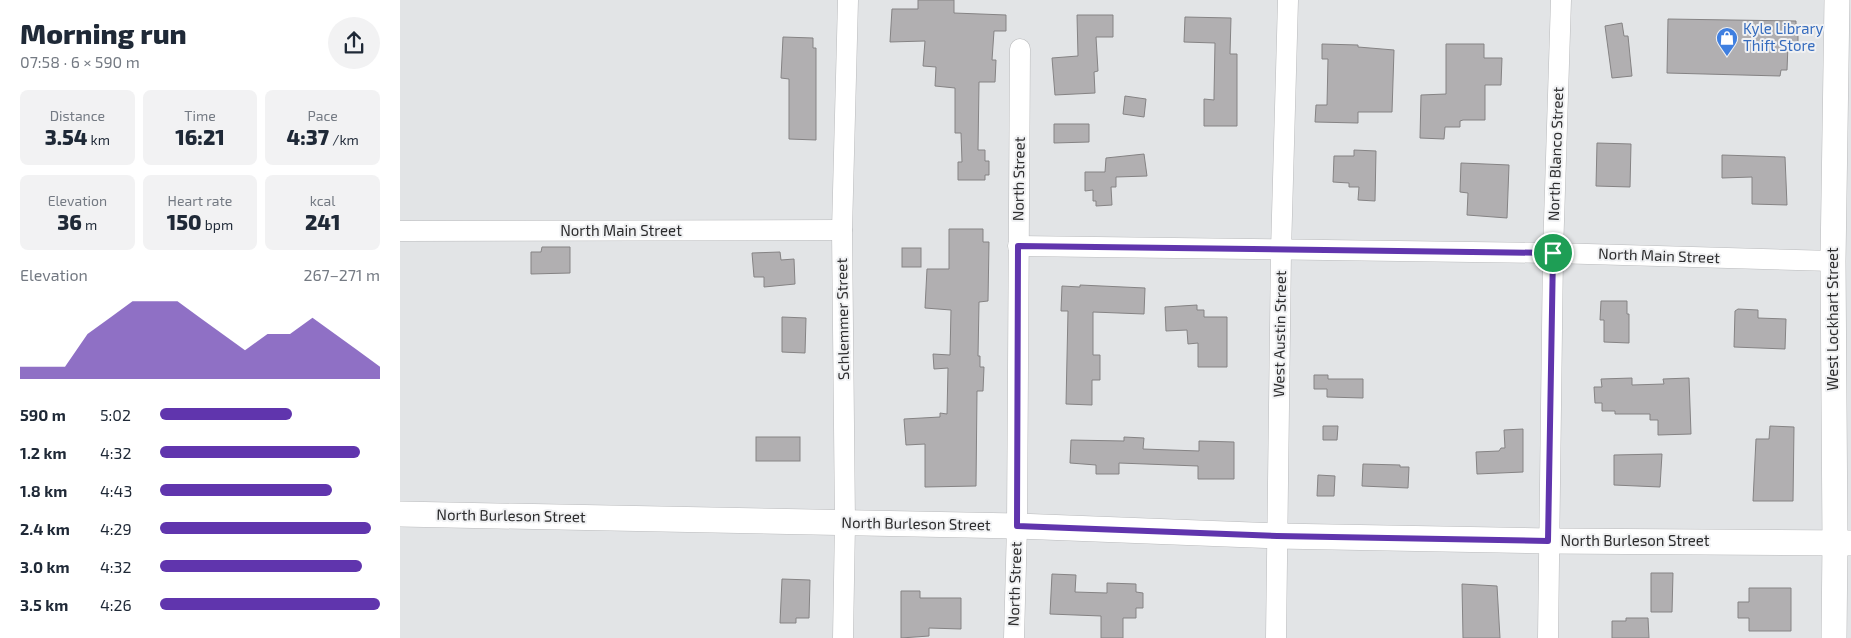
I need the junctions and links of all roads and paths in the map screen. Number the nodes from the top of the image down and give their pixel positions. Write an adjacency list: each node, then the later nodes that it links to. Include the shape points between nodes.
1 (848, 0): 6 (street, Schlemmer Street)
2 (1288, 0): 9 (street, West Austin Street)
3 (1561, 0): 10 (street, North Blanco Street)
4 (1837, 0): 11 (street, West Lockhart Street)
5 (1020, 49): 8 (street, North Street)
6 (842, 230): 7 (street, North Main Street); 13 (street, Schlemmer Street)
7 (400, 231)
8 (1018, 246): 9 (street, North Main Street); 14 (street, North Street)
9 (1281, 251): 10 (street, North Main Street); 15 (street, West Austin Street)
10 (1553, 253): 11 (street, North Main Street); 16 (street, North Blanco Street)
11 (1842, 261): 17 (street, West Lockhart Street)
12 (400, 514): 13 (street, North Burleson Street)
13 (845, 523): 14 (street, North Burleson Street); 18 (street, Schlemmer Street)
14 (1017, 526): 15 (street, North Burleson Street); 19 (street, North Street)
15 (1277, 536): 16 (street, North Burleson Street); 20 (street, West Austin Street)
16 (1548, 541): 17 (street, North Burleson Street); 21 (street, North Blanco Street)
17 (1843, 543): 22 (street, West Lockhart Street)
18 (843, 638)
19 (1014, 638)
20 (1276, 638)
21 (1548, 638)
22 (1834, 638)

